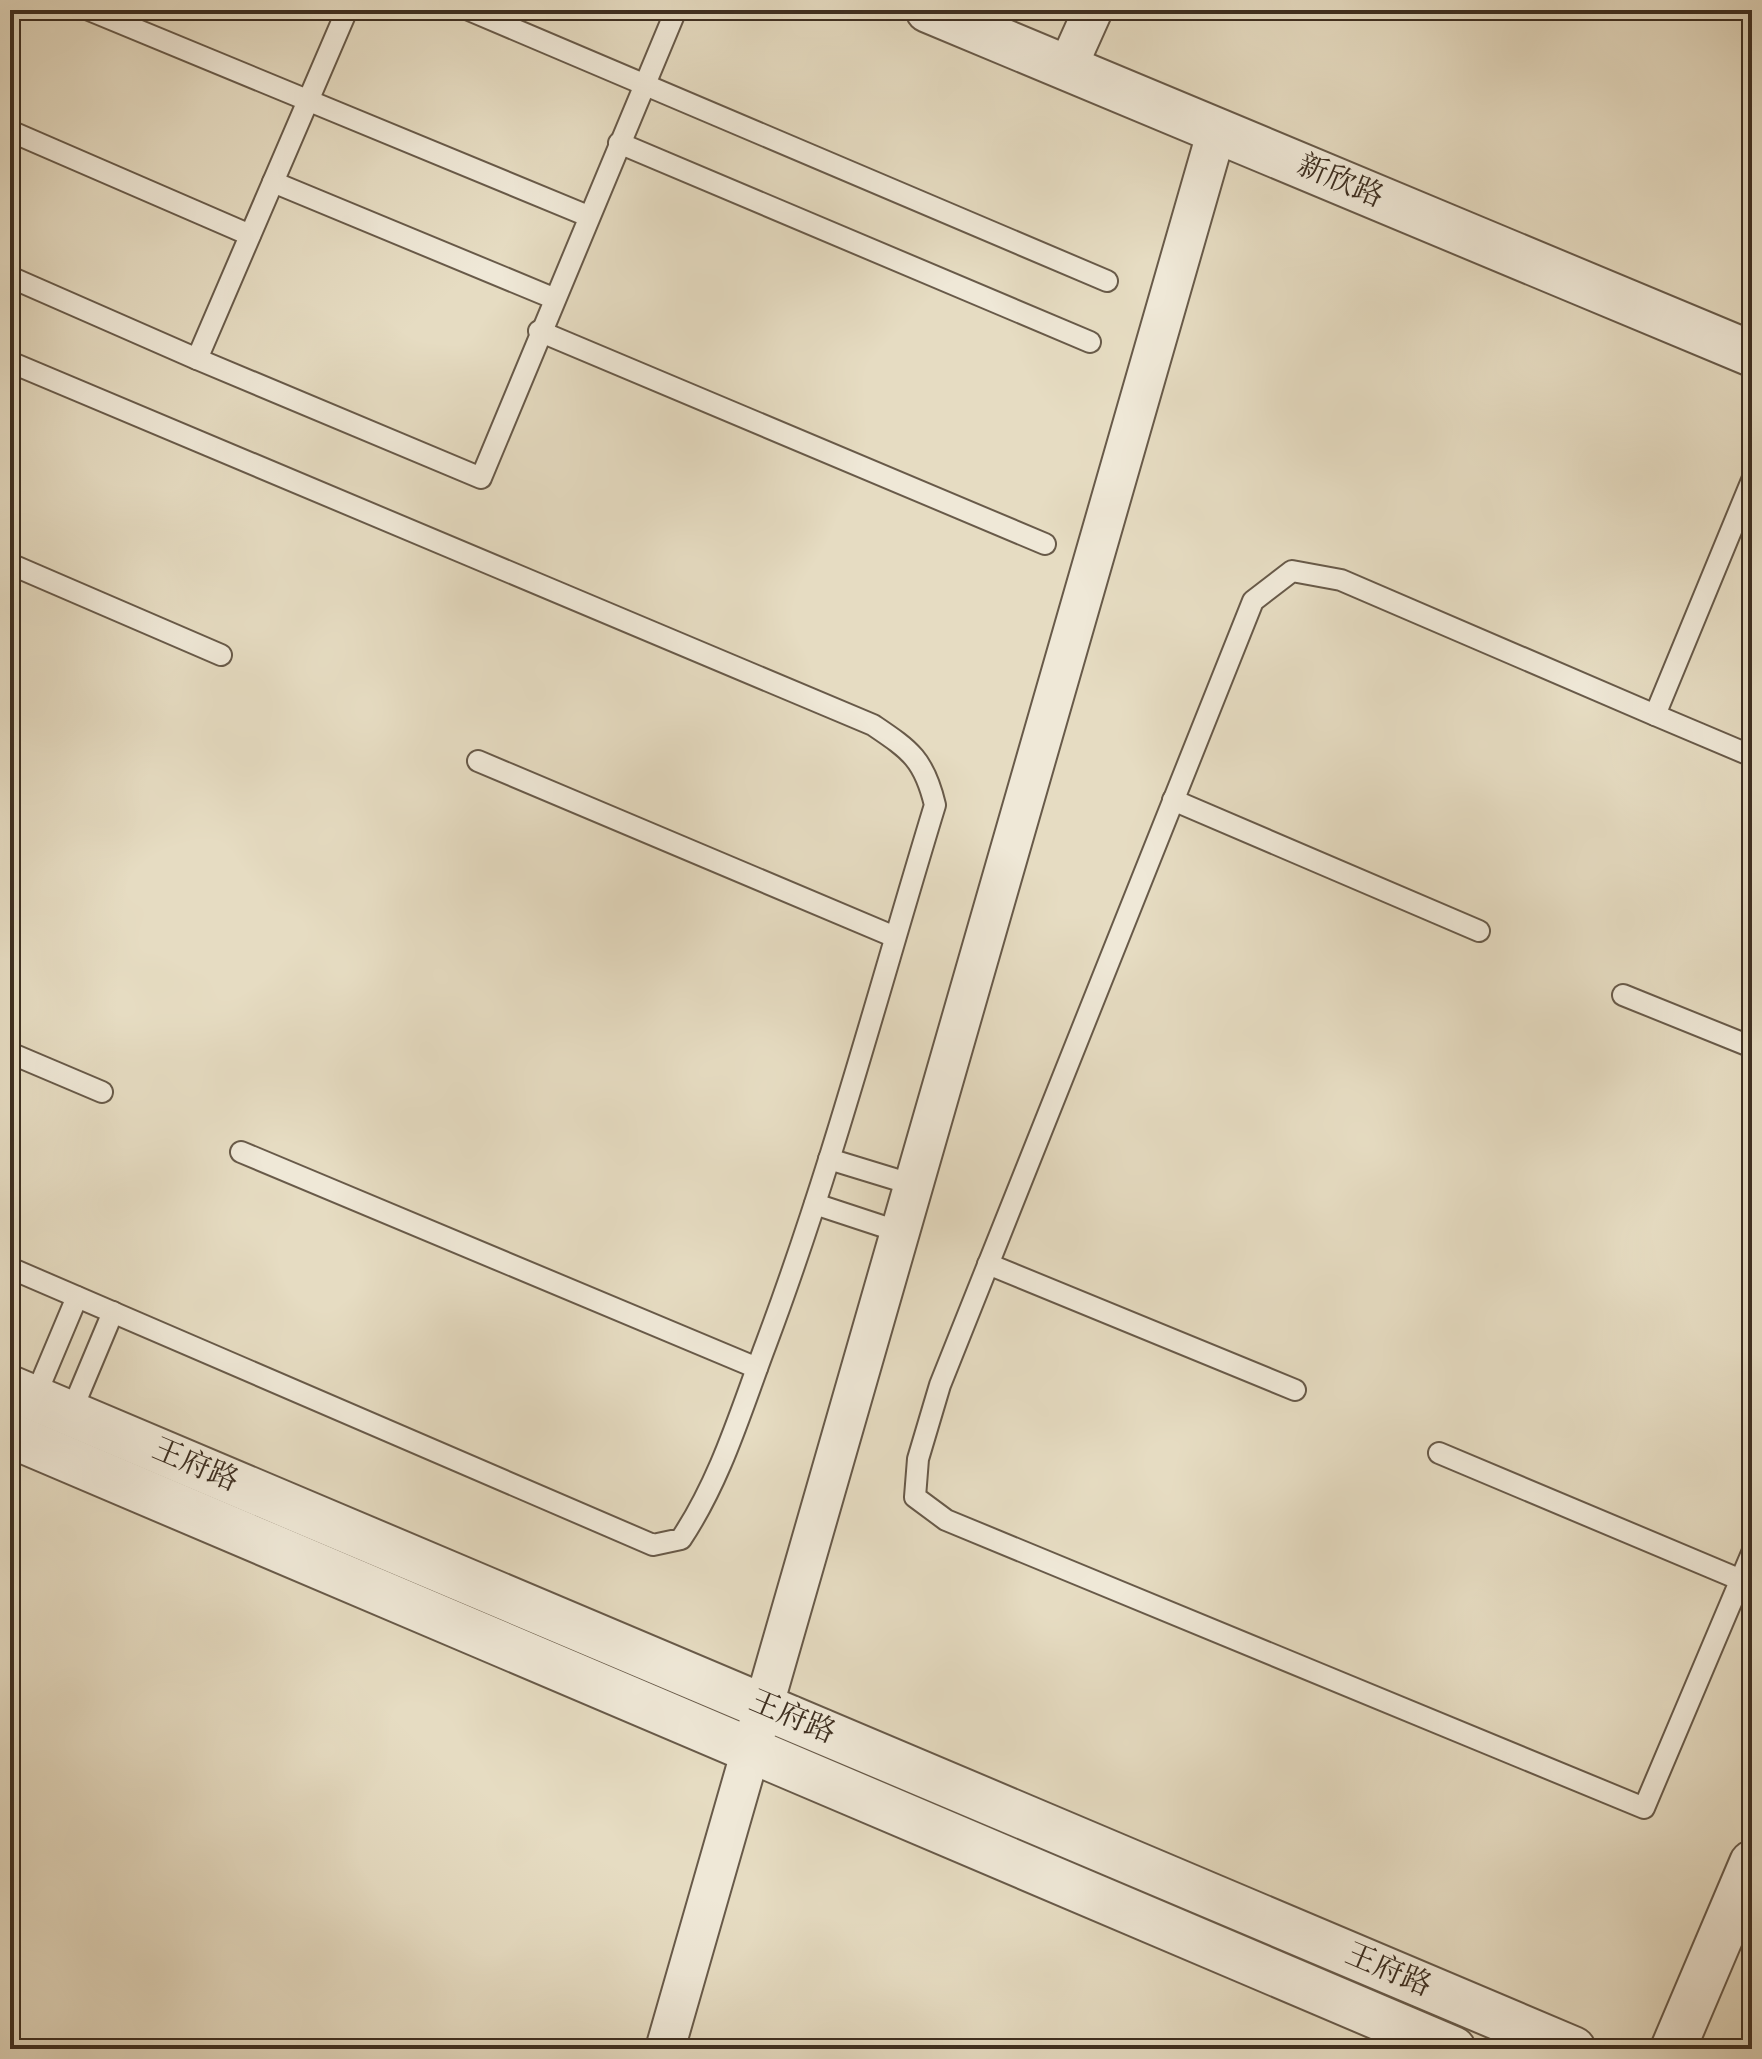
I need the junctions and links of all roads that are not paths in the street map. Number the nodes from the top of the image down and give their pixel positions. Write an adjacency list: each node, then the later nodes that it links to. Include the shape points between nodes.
1 (89, 10): 9 (lane)
2 (347, 10): 9 (lane)
3 (469, 10): 8 (lane)
4 (676, 10): 8 (lane)
5 (928, 10): 7 (street, 新欣路)
6 (1093, 10): 7 (street)
7 (1067, 68): 10 (street, 新欣路)
8 (645, 84): 12 (lane); 17 (lane)
9 (308, 101): 13 (lane); 14 (lane)
10 (1217, 130): 21 (street, 新欣路); 40 (street)
11 (10, 131): 15 (lane)
12 (619, 143): 14 (lane); 20 (lane)
13 (273, 182): 15 (lane); 18 (lane)
14 (588, 216): 18 (lane)
15 (250, 235): 22 (lane)
16 (10, 277): 22 (lane)
17 (1107, 281)
18 (553, 298): 19 (lane)
19 (539, 331): 22 (lane, via 481,478); 25 (lane)
20 (1090, 342)
21 (1752, 354)
22 (197, 359)
23 (10, 362): 33 (lane, via 873,725 912,752 928,776 935,805)
24 (1752, 480): 28 (lane)
25 (1045, 544)
26 (10, 564): 27 (lane)
27 (221, 655)
28 (1655, 715): 29 (lane); 31 (lane, via 1341,580 1292,571 1253,601)
29 (1752, 756)
30 (478, 761): 33 (lane)
31 (1173, 800): 32 (lane); 43 (lane)
32 (1479, 931)
33 (895, 937): 39 (lane)
34 (1623, 995): 35 (lane)
35 (1752, 1047)
36 (10, 1053): 37 (lane)
37 (102, 1092)
38 (241, 1152): 47 (lane)
39 (829, 1159): 40 (lane); 41 (lane)
40 (914, 1185): 42 (street)
41 (815, 1204): 42 (lane); 47 (lane)
42 (900, 1232): 54 (street)
43 (988, 1264): 48 (lane); 53 (lane, via 940,1385 918,1459 915,1497 946,1520 1644,1808)
44 (10, 1268): 45 (lane)
45 (77, 1297): 46 (lane); 49 (lane)
46 (113, 1312): 47 (lane, via 653,1545 681,1539 699,1512); 49 (lane)
47 (757, 1368)
48 (1295, 1390)
49 (38, 1400): 50 (lane); 50 (lane); 54 (street, 王府路)
50 (27, 1442): 55 (street, 王府路)
51 (1439, 1453): 53 (lane)
52 (1752, 1553): 53 (lane)
53 (1741, 1580)
54 (764, 1707): 55 (street); 59 (street, 王府路)
55 (751, 1752): 57 (street); 58 (street, 王府路)
56 (1752, 1863): 60 (street)
57 (665, 2049)
58 (1453, 2049)
59 (1573, 2049)
60 (1673, 2049)

